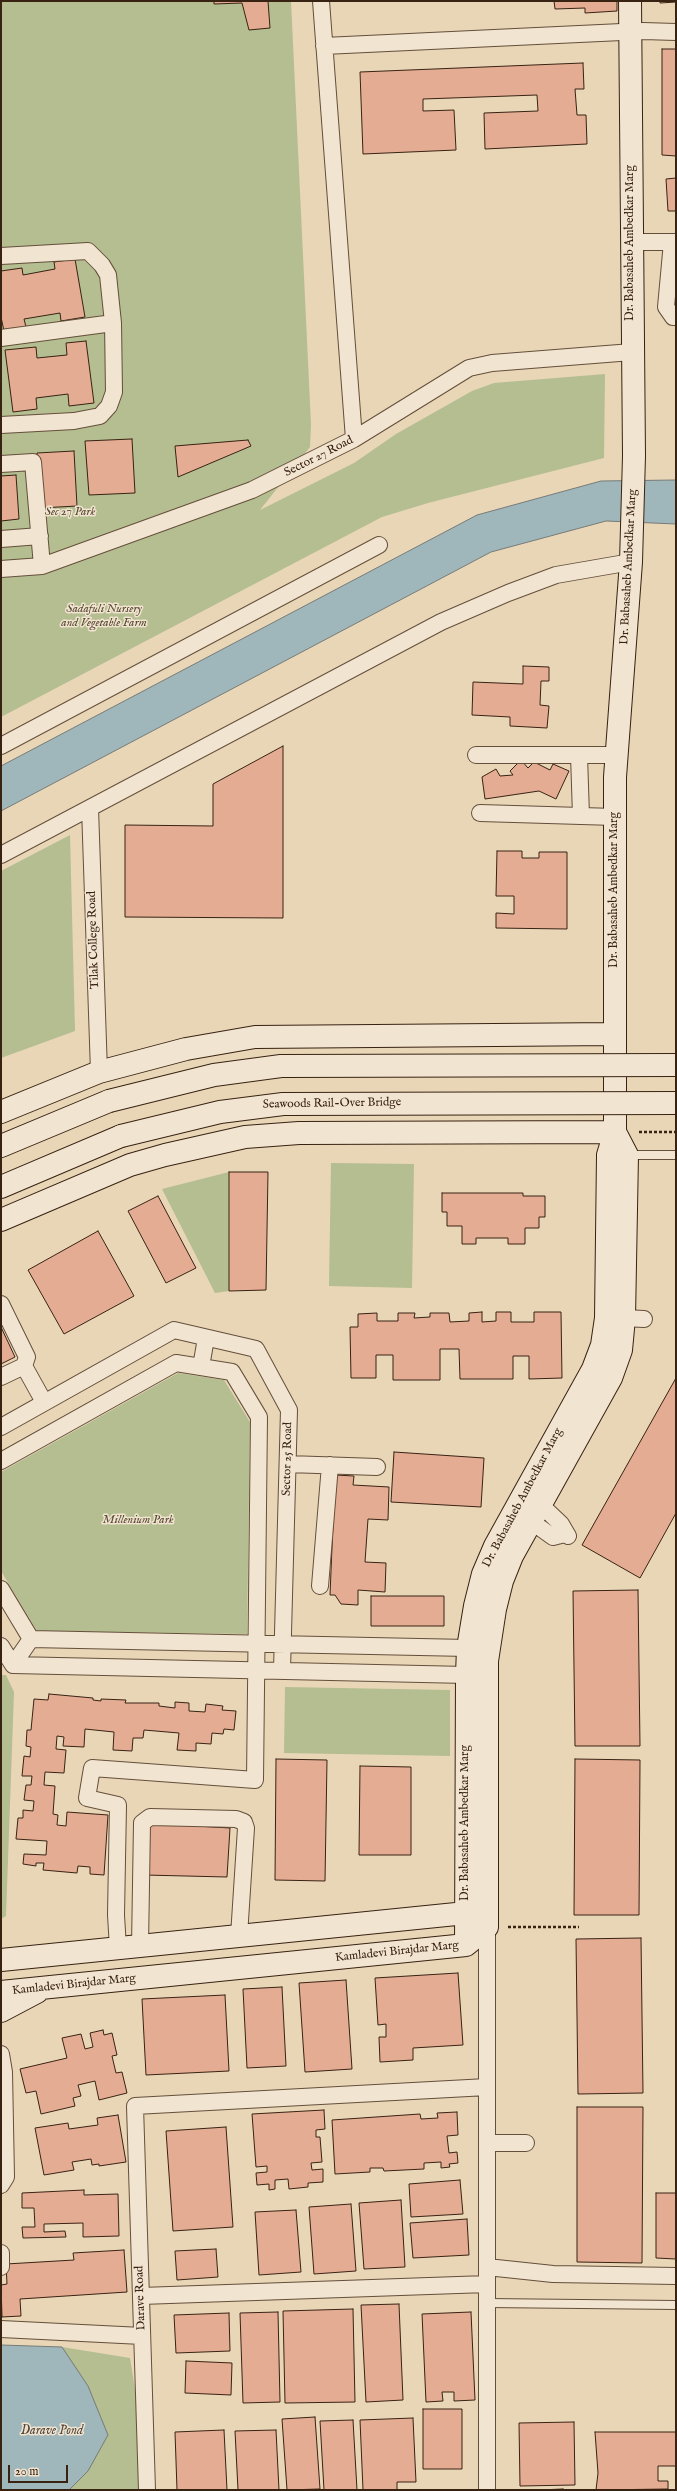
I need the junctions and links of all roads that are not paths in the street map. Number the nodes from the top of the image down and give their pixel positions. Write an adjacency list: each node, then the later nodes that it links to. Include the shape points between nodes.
1 (321, 1): 5 (street)
2 (630, 1): 3 (street, Dr. Babasaheb Ambedkar Marg)
3 (630, 32): 4 (street); 5 (street); 6 (street, Dr. Babasaheb Ambedkar Marg)
4 (676, 32)
5 (324, 46): 14 (street)
6 (631, 242): 7 (street); 12 (street, Dr. Babasaheb Ambedkar Marg)
7 (674, 242): 9 (street, via 666,307 673,317)
8 (1, 256): 10 (street, via 88,250 108,275)
9 (676, 317)
10 (113, 323): 11 (street); 13 (street, via 114,392 109,406 100,416 74,422)
11 (1, 338)
12 (632, 352): 14 (street, Sector 27 Road, via 492,363 469,368); 19 (street, Dr. Babasaheb Ambedkar Marg, via 634,456)
13 (1, 425)
14 (354, 439): 20 (street, Sector 27 Road, via 252,490)
15 (1, 464): 16 (street, via 33,462)
16 (40, 536): 17 (street); 20 (street)
17 (1, 539)
18 (379, 545): 22 (street)
19 (631, 558): 25 (street, Dr. Babasaheb Ambedkar Marg); 26 (street, via 556,574 441,622)
20 (42, 566): 21 (street, Sector 27 Road)
21 (1, 569)
22 (1, 746)
23 (476, 755): 24 (street)
24 (579, 755): 25 (street); 28 (street)
25 (617, 755): 29 (street, Dr. Babasaheb Ambedkar Marg)
26 (90, 808): 30 (street); 33 (street, Tilak College Road)
27 (480, 813): 28 (street)
28 (581, 816): 29 (street)
29 (615, 817): 31 (street, Dr. Babasaheb Ambedkar Marg)
30 (1, 854)
31 (614, 1034): 33 (street, via 263,1037 186,1049); 36 (street, Dr. Babasaheb Ambedkar Marg)
32 (676, 1065): 37 (street, bridge, via 281,1066 206,1077 109,1101)
33 (99, 1072): 35 (street)
34 (676, 1103): 40 (street, Seawoods Rail-Over Bridge, bridge, via 283,1104 220,1112 121,1136)
35 (1, 1112)
36 (615, 1132): 38 (street, Dr. Babasaheb Ambedkar Marg); 41 (street, via 299,1133 245,1137 130,1165); 61 (street, Dr. Babasaheb Ambedkar Marg, via 608,1155 606,1318 602,1345 593,1369 492,1553 483,1574)
37 (1, 1146)
38 (626, 1155): 39 (lane); 53 (street, Dr. Babasaheb Ambedkar Marg, via 634,1319 611,1378)
39 (676, 1155)
40 (1, 1187)
41 (1, 1220)
42 (1, 1304): 44 (street, via 27,1358)
43 (206, 1338): 45 (street); 47 (street, Sector 25 Road, via 174,1330); 50 (street, Sector 25 Road, via 256,1349 289,1410)
44 (24, 1366): 46 (street); 47 (street)
45 (201, 1367): 49 (street, via 176,1363); 58 (street, via 232,1372 259,1417)
46 (1, 1377)
47 (44, 1402): 48 (street, Sector 25 Road)
48 (1, 1427)
49 (1, 1461)
50 (288, 1464): 51 (street); 59 (street, Sector 25 Road)
51 (330, 1465): 52 (street); 55 (street)
52 (377, 1467)
53 (536, 1513): 54 (street, via 562,1524); 62 (street, Dr. Babasaheb Ambedkar Marg, via 512,1556 502,1581)
54 (567, 1535)
55 (320, 1586)
56 (1, 1589): 57 (street)
57 (31, 1639): 58 (street); 63 (street)
58 (256, 1644): 59 (street); 65 (street)
59 (283, 1644): 61 (street); 64 (street, Sector 25 Road)
60 (1, 1646): 63 (street)
61 (468, 1648): 62 (street); 66 (street, Dr. Babasaheb Ambedkar Marg)
62 (488, 1661): 66 (street); 68 (street, Dr. Babasaheb Ambedkar Marg)
63 (13, 1665): 65 (street)
64 (282, 1670): 65 (street); 66 (street)
65 (256, 1671): 72 (street, via 255,1780 92,1768 87,1798 118,1805)
66 (467, 1675): 67 (street, Dr. Babasaheb Ambedkar Marg)
67 (466, 1913): 68 (street); 69 (street); 70 (street, Dr. Babasaheb Ambedkar Marg)
68 (486, 1927): 70 (street, Kamladevi Birajdar Marg); 74 (street)
69 (239, 1936): 71 (street); 71 (street, via 244,1822 236,1819 150,1817 142,1823)
70 (466, 1945): 74 (street); 75 (street, Kamladevi Birajdar Marg)
71 (140, 1946): 72 (street)
72 (118, 1948): 73 (street)
73 (1, 1960)
74 (487, 1961): 79 (street)
75 (45, 1987): 76 (street, Kamladevi Birajdar Marg); 77 (street)
76 (1, 1992)
77 (1, 2012)
78 (1, 2054): 82 (street, via 4,2072 6,2177)
79 (487, 2087): 81 (street); 88 (street, Darave Road, via 135,2106)
80 (526, 2142): 81 (street)
81 (487, 2143): 85 (street)
82 (1, 2185)
83 (1, 2253): 84 (street)
84 (1, 2267)
85 (487, 2267): 86 (street, via 553,2274); 87 (street)
86 (676, 2276)
87 (487, 2284): 88 (street); 89 (street)
88 (141, 2296): 92 (street, Darave Road)
89 (487, 2303): 90 (lane); 94 (street)
90 (676, 2305)
91 (1, 2329): 92 (street)
92 (142, 2336): 93 (street, Darave Road)
93 (147, 2490)
94 (487, 2490)

